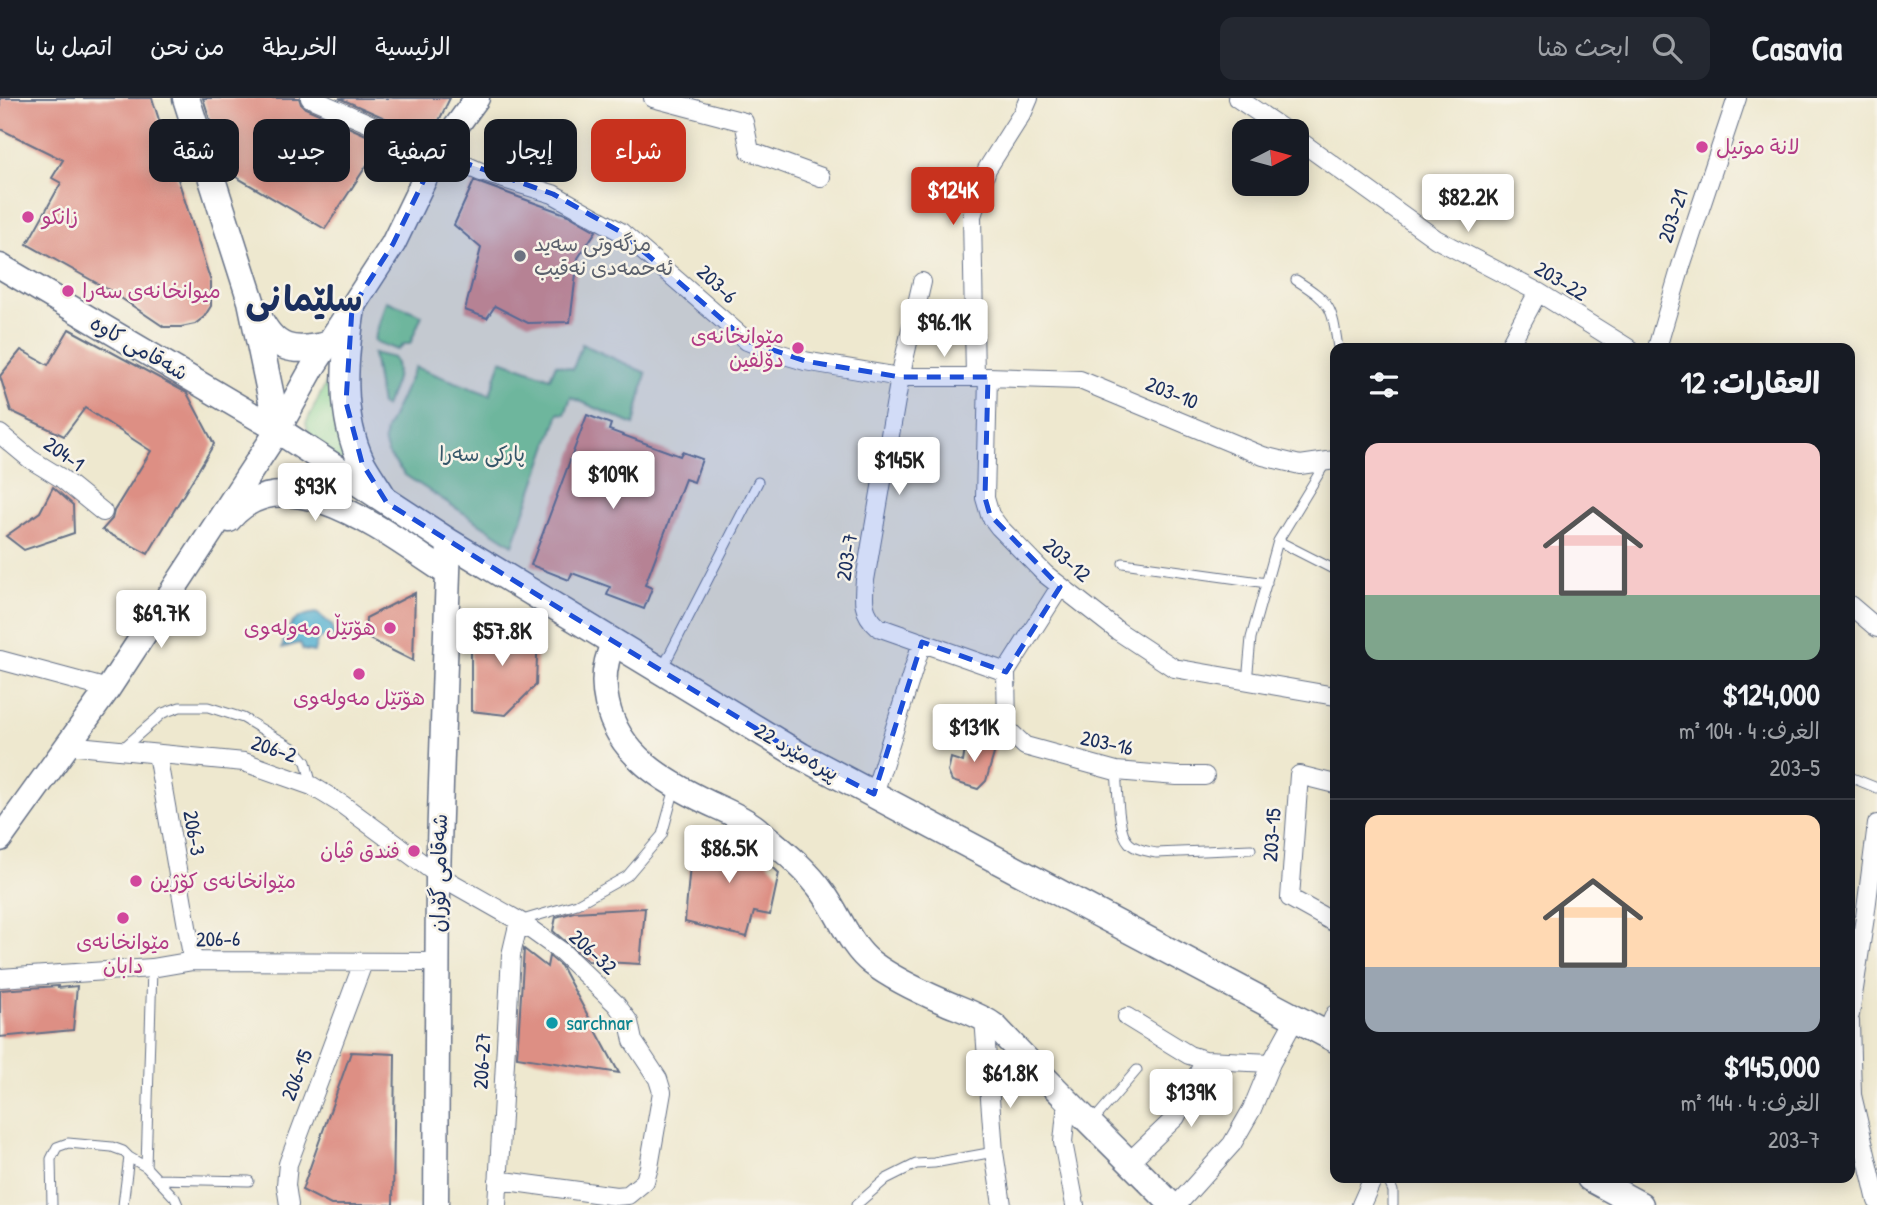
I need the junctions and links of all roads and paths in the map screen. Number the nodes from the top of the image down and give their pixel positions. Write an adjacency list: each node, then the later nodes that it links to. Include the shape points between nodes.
1 (186, 98): 19 (main road)
2 (310, 98): 10 (street, 203-6)
3 (477, 98): 8 (main road)
4 (653, 98): 13 (street, via 744,122 750,150)
5 (1029, 98): 27 (street, 203-12, via 987,169 972,216)
6 (1237, 98): 9 (street)
7 (1737, 98): 24 (street, 203-21)
8 (462, 119)
9 (1268, 119)
10 (364, 121)
11 (1309, 148): 18 (street, 203-22, via 1436,239)
12 (470, 167): 26 (street, 203-6, via 553,194 621,232 747,341 805,361)
13 (821, 177)
14 (423, 182): 20 (main road, via 393,244)
15 (0, 266): 28 (main road, شەقامی کاوە)
16 (1296, 280): 21 (lane, via 1321,296 1332,311)
17 (922, 282): 26 (street, 203-7)
18 (1538, 292): 22 (street); 23 (street, 203-22)
19 (251, 301): 25 (main road, via 270,337 284,347); 28 (main road)
20 (352, 308): 25 (main road); 33 (main road, via 346,402 352,436 362,463)
21 (1337, 343)
22 (1511, 343)
23 (1620, 343)
24 (1658, 343)
25 (328, 345): 28 (main road)
26 (900, 377): 27 (street, 203-6); 46 (street, 203-7, via 864,596 869,618 878,626)
27 (982, 377): 30 (street, 203-10, via 1080,380 1263,456 1300,465); 42 (street, 203-12, via 985,498 990,515)
28 (278, 430): 33 (main road, 22 پیرەمێرد); 39 (main road)
29 (1, 436): 34 (street, 204-1)
30 (1330, 460)
31 (1330, 462): 35 (lane)
32 (758, 482): 48 (lane)
33 (387, 503): 36 (main road, 22 پیرەمێرد)
34 (103, 512)
35 (1278, 541): 38 (lane); 41 (lane)
36 (449, 542): 40 (main road, شەقامی گۆران); 45 (main road, 22 پیرەمێرد)
37 (1123, 563): 41 (lane)
38 (1330, 567)
39 (188, 568): 40 (main road, via 241,505 273,493 308,496 347,510); 51 (main road)
40 (447, 573): 67 (main road, شەقامی گۆران)
41 (1266, 583): 50 (lane, via 1251,638)
42 (1060, 587): 49 (street); 50 (street, 203-12, via 1174,668)
43 (1855, 609): 44 (street)
44 (1877, 628)
45 (614, 642): 48 (main road, 22 پیرەمێرد); 61 (main road, via 602,683 610,718 648,768)
46 (922, 642): 49 (street); 63 (street)
47 (0, 660): 51 (street)
48 (661, 670): 63 (main road, 22 پیرەمێرد, via 801,756)
49 (1006, 672): 56 (street, 203-16, via 1007,729 1025,746)
50 (1247, 682): 52 (street, 203-12)
51 (108, 689): 53 (main road)
52 (1330, 695)
53 (67, 745): 54 (street, 206-2); 65 (main road)
54 (121, 750): 55 (street, 206-2); 60 (lane, via 163,713 208,707 243,718 295,749 306,762)
55 (157, 754): 60 (street, 206-2, via 244,762); 71 (street, 206-3)
56 (1116, 771): 57 (street, 203-16); 66 (lane, via 1124,835 1130,844 1156,853)
57 (1205, 776)
58 (1855, 779): 62 (lane)
59 (1330, 783): 69 (street, 203-15, via 1299,775 1290,898)
60 (312, 786): 67 (street, 206-2)
61 (676, 786): 70 (lane, via 662,835 627,876 577,904); 79 (main road, via 754,826 805,870 871,962)
62 (1877, 788)
63 (874, 794): 78 (main road, 22 پیرەمێرد)
64 (1877, 824): 68 (street)
65 (0, 839)
66 (1251, 849)
67 (438, 875): 70 (street, 206-32); 72 (main road, شەقامی گۆران)
68 (1871, 918): 76 (street)
69 (1330, 920)
70 (519, 921): 92 (street, 206-27, via 511,956); 92 (street, 206-32, via 561,951 616,1004 663,1092 645,1181 628,1195)
71 (193, 961): 73 (street, 206-6); 74 (street, 206-6)
72 (437, 962): 73 (street, 206-6); 102 (main road, شەقامی گۆران)
73 (363, 963): 101 (street, 206-15, via 288,1164)
74 (152, 968): 75 (street, 206-6); 90 (lane)
75 (0, 978)
76 (1855, 992)
77 (1127, 1017): 81 (street)
78 (1296, 1017): 80 (main road, 22 پیرەمێرد); 82 (street)
79 (984, 1018): 84 (main road); 87 (street)
80 (1330, 1028)
81 (1205, 1060): 82 (street); 89 (street, via 1176,1117)
82 (1272, 1063): 107 (street, via 1232,1144)
83 (1137, 1070): 86 (lane)
84 (1067, 1102): 86 (main road); 106 (street, via 1063,1142)
85 (1855, 1108): 97 (street)
86 (1092, 1123): 89 (main road)
87 (994, 1152): 104 (lane, via 916,1164 886,1180); 105 (street)
88 (129, 1157): 90 (lane); 98 (lane, via 112,1147 68,1143 57,1147 51,1159); 99 (lane)
89 (1129, 1162): 107 (main road)
90 (146, 1167): 91 (lane)
91 (158, 1179): 93 (lane); 100 (lane)
92 (499, 1180): 103 (street, 206-27)
93 (249, 1181)
94 (1371, 1183): 108 (street)
95 (1389, 1183): 109 (lane)
96 (1599, 1183): 110 (main road)
97 (1877, 1201)
98 (52, 1205)
99 (123, 1205)
100 (178, 1205)
101 (289, 1205)
102 (436, 1205)
103 (497, 1205)
104 (856, 1205)
105 (1002, 1205)
106 (1075, 1205)
107 (1174, 1205)
108 (1361, 1205)
109 (1393, 1205)
110 (1640, 1205)

